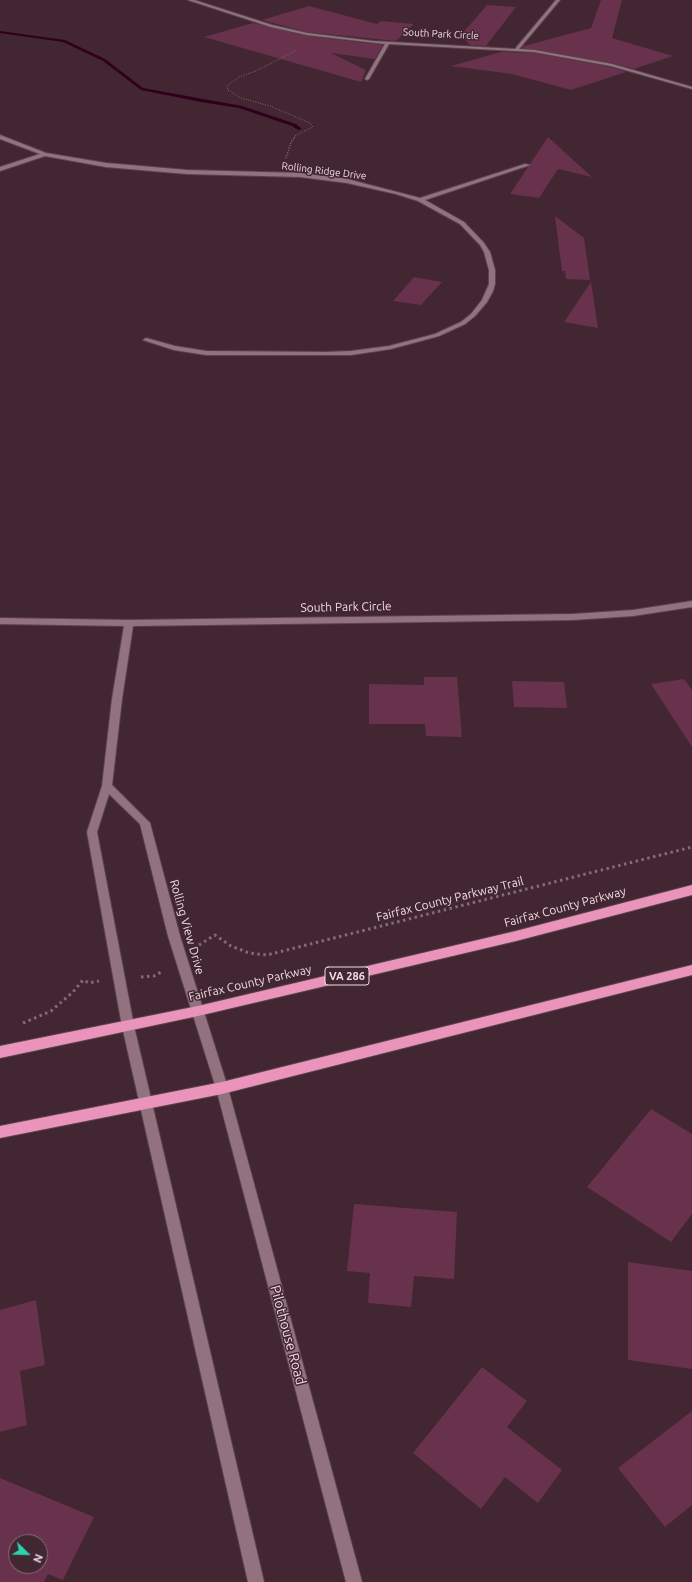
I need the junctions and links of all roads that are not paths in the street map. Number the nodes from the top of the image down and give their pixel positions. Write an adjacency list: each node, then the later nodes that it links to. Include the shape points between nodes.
1 (190, 0): 3 (street, South Park Circle, via 271,26 325,36)
2 (558, 0): 4 (street)
3 (388, 43): 4 (street, South Park Circle); 5 (street)
4 (517, 49): 6 (street, South Park Circle, via 612,65)
5 (367, 79)
6 (692, 88)
7 (0, 137): 8 (street, Rolling Ridge Drive)
8 (45, 154): 10 (street); 11 (street, Rolling Ridge Drive, via 148,169 320,177 353,182)
9 (527, 165): 11 (street)
10 (0, 170)
11 (420, 200): 12 (street, Rolling Ridge Drive, via 452,217 476,237 487,252 492,270 492,284 485,301 473,315 452,329 423,340 389,348 326,354 206,352 174,348)
12 (146, 340)
13 (692, 604): 15 (street, South Park Circle, via 633,613 573,617)
14 (0, 621): 15 (street, South Park Circle)
15 (129, 623): 16 (street)
16 (107, 786): 19 (street, Rolling View Drive, via 145,823 174,936); 20 (street, via 92,832)
17 (692, 890): 19 (highway, Fairfax County Parkway / VA 286, via 516,936)
18 (692, 970): 22 (highway)
19 (198, 1011): 20 (highway, Fairfax County Parkway / VA 286); 22 (street, Rolling View Drive)
20 (128, 1026): 21 (highway, Fairfax County Parkway / VA 286); 23 (street)
21 (0, 1052)
22 (222, 1088): 23 (highway); 26 (street, Pilothouse Road)
23 (147, 1103): 24 (highway); 25 (street)
24 (0, 1132)
25 (256, 1582)
26 (354, 1582)

